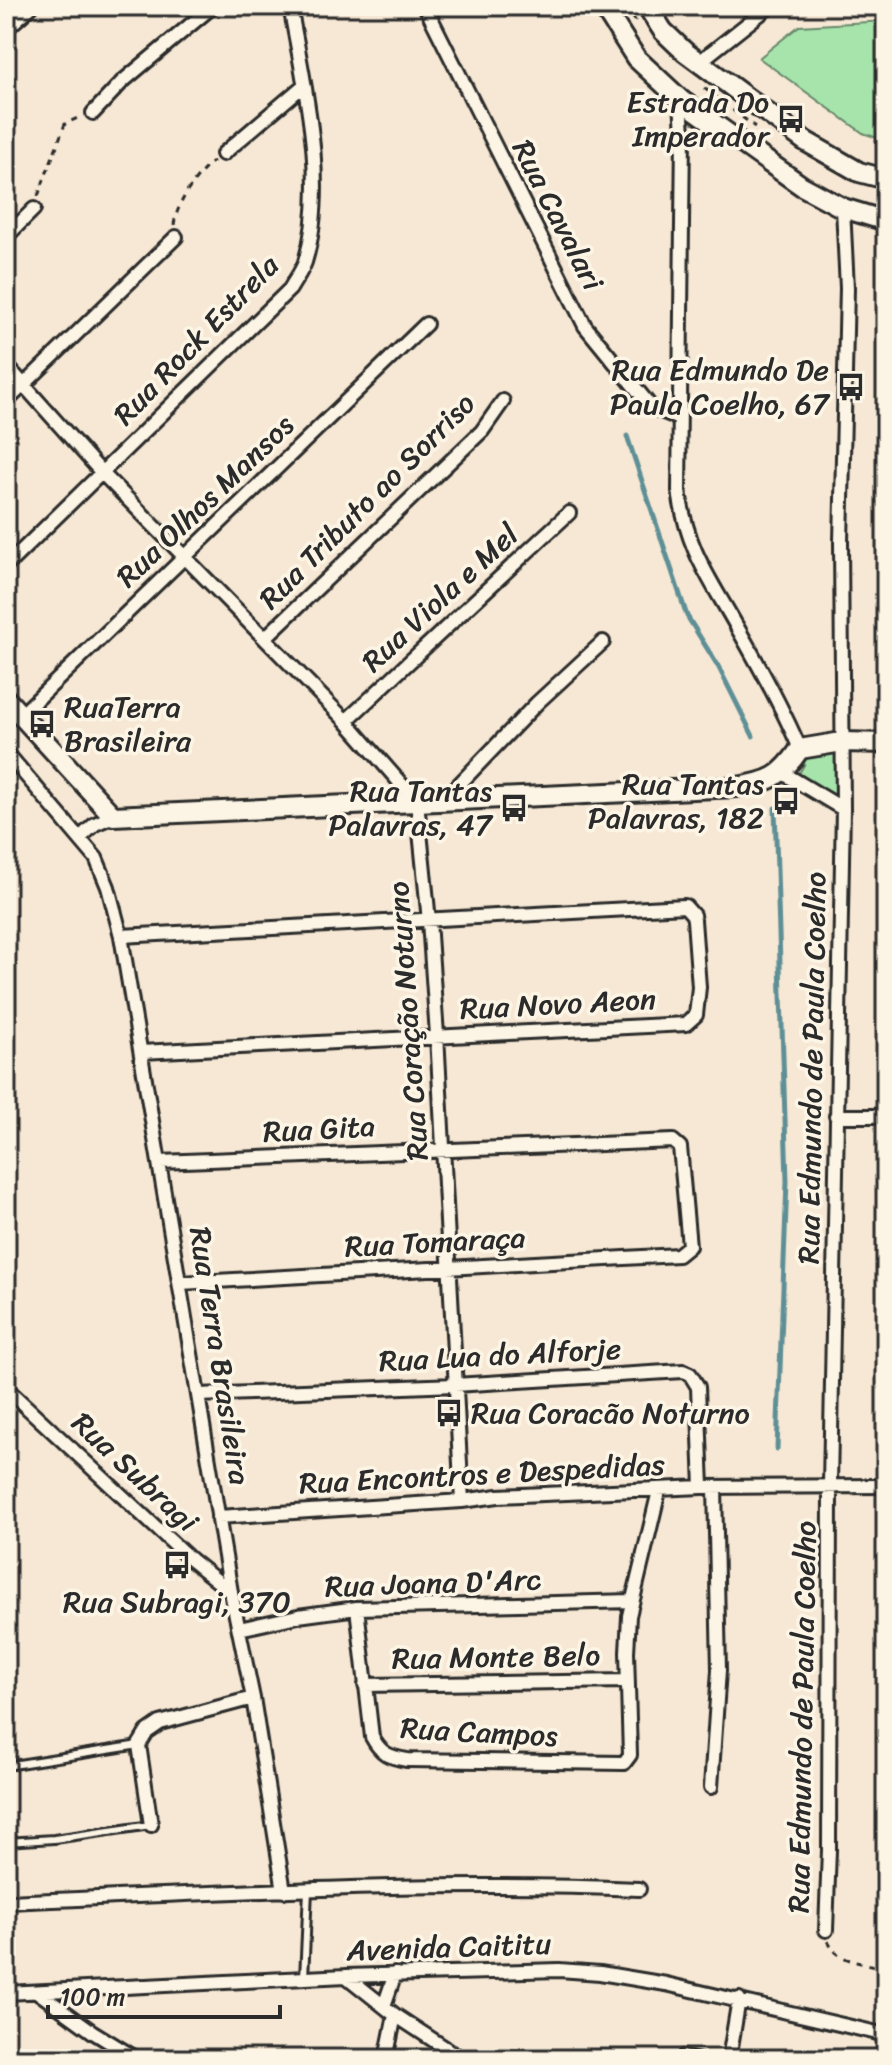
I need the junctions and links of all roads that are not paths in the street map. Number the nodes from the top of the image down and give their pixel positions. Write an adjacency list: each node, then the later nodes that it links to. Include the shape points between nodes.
1 (32, 6): 8 (street)
2 (213, 6): 12 (street)
3 (290, 6): 10 (street, Rua Rock Estrela)
4 (425, 6): 25 (street, Rua Cavalari, via 585,326 651,407)
5 (603, 6): 11 (street, via 636,58)
6 (647, 6): 9 (street, via 663,31)
7 (770, 6): 9 (street)
8 (6, 29)
9 (698, 63): 14 (street, via 805,141 859,172)
10 (303, 86): 13 (street); 26 (street, Rua Rock Estrela, via 313,157 312,229 304,265 290,289)
11 (681, 100): 15 (street, via 802,186); 25 (street)
12 (93, 113)
13 (223, 154)
14 (886, 179)
15 (843, 208): 17 (street); 35 (street, Rua Edmundo de Paula Coelho, via 847,288)
16 (34, 209): 18 (street)
17 (886, 221)
18 (6, 237)
19 (176, 237): 22 (street)
20 (426, 324): 28 (street, Rua Olhos Mansos)
21 (6, 365): 22 (street)
22 (24, 385): 24 (street); 26 (street)
23 (503, 401): 30 (street, Rua Tributo ao Sorriso, via 482,431)
24 (6, 402)
25 (679, 418): 37 (street, via 679,491 689,540)
26 (102, 473): 28 (street); 29 (street, Rua Rock Estrela)
27 (569, 513): 34 (street, Rua Viola e Mel)
28 (184, 556): 30 (street); 33 (street, Rua Olhos Mansos)
29 (6, 566)
30 (266, 637): 34 (street)
31 (603, 642): 40 (street)
32 (6, 699): 33 (street)
33 (21, 715): 43 (street)
34 (346, 721): 41 (street)
35 (842, 742): 36 (street); 37 (street); 42 (street, Rua Edmundo de Paula Coelho)
36 (886, 743)
37 (800, 749): 39 (street)
38 (6, 752): 44 (street, Rua Terra Brasileira)
39 (783, 773): 40 (street, via 737,787); 42 (street)
40 (446, 798): 41 (street)
41 (417, 802): 43 (street); 45 (street, Rua Coração Noturno)
42 (843, 809): 49 (street, Rua Edmundo de Paula Coelho)
43 (113, 816): 44 (street)
44 (80, 838): 46 (street, Rua Terra Brasileira, via 101,868)
45 (429, 921): 46 (street); 47 (street, Rua Coração Noturno); 47 (street, Rua Novo Aeon, via 685,906 694,920 699,987 690,1023)
46 (121, 936): 48 (street, Rua Terra Brasileira)
47 (437, 1035): 48 (street, Rua Novo Aeon); 51 (street, Rua Coração Noturno)
48 (141, 1052): 52 (street, Rua Terra Brasileira)
49 (836, 1116): 50 (street); 59 (street, Rua Edmundo de Paula Coelho)
50 (886, 1116)
51 (443, 1149): 52 (street, Rua Gita); 53 (street, Rua Gita, via 673,1141 680,1151); 54 (street, Rua Coração Noturno)
52 (160, 1162): 55 (street, Rua Terra Brasileira)
53 (689, 1246): 54 (street, Rua Tomaraça, via 673,1256)
54 (449, 1267): 55 (street, Rua Tomaraça); 56 (street, Rua Coração Noturno)
55 (180, 1283): 58 (street, Rua Terra Brasileira)
56 (455, 1385): 58 (street, Rua Lua do Alforje); 61 (street, Rua Lua do Alforje, via 683,1371 698,1387); 63 (street, Rua Coração Noturno)
57 (6, 1388): 65 (street, Rua Subragi)
58 (198, 1395): 64 (street, Rua Terra Brasileira)
59 (830, 1485): 60 (street, Rua Encontros e Despedidas); 61 (street, Rua Encontros e Despedidas); 81 (street, Rua Edmundo de Paula Coelho)
60 (886, 1486)
61 (708, 1487): 62 (street, Rua Encontros e Despedidas); 74 (street, via 719,1670)
62 (659, 1491): 63 (street, Rua Encontros e Despedidas); 66 (street)
63 (462, 1501): 64 (street, Rua Encontros e Despedidas)
64 (218, 1517): 65 (street, Rua Terra Brasileira)
65 (231, 1592): 68 (street, Rua Terra Brasileira)
66 (632, 1601): 67 (street, Rua Joana D'Arc); 69 (street)
67 (357, 1608): 68 (street, Rua Joana D'Arc); 70 (street, Rua Campos)
68 (239, 1629): 71 (street, Rua Terra Brasileira)
69 (627, 1681): 70 (street, Rua Monte Belo); 70 (street, Rua Campos, via 626,1762 388,1756 372,1737)
70 (365, 1685)
71 (253, 1698): 72 (street, via 160,1723); 79 (street, Rua Terra Brasileira)
72 (139, 1745): 73 (lane); 75 (street)
73 (6, 1766)
74 (711, 1787)
75 (151, 1825): 76 (lane)
76 (6, 1842)
77 (639, 1889): 78 (street, Avenida Caititu, via 544,1885)
78 (308, 1890): 79 (street, Avenida Caititu); 84 (lane)
79 (284, 1891): 80 (street, Avenida Caititu)
80 (6, 1902)
81 (826, 1930)
82 (395, 1974): 83 (street, Avenida Caititu); 87 (street, Avenida Caititu, via 559,1970); 88 (street)
83 (346, 1976): 84 (street, Avenida Caititu); 88 (street)
84 (304, 1978): 86 (street, Avenida Caititu)
85 (6, 1993): 86 (street, Avenida Caititu)
86 (39, 1993): 91 (street)
87 (739, 1999): 89 (street, Avenida Caititu); 95 (street)
88 (390, 2011): 92 (street); 93 (street)
89 (886, 2035)
90 (682, 2054): 94 (lane)
91 (137, 2059)
92 (386, 2059)
93 (462, 2059)
94 (705, 2059)
95 (729, 2059)

